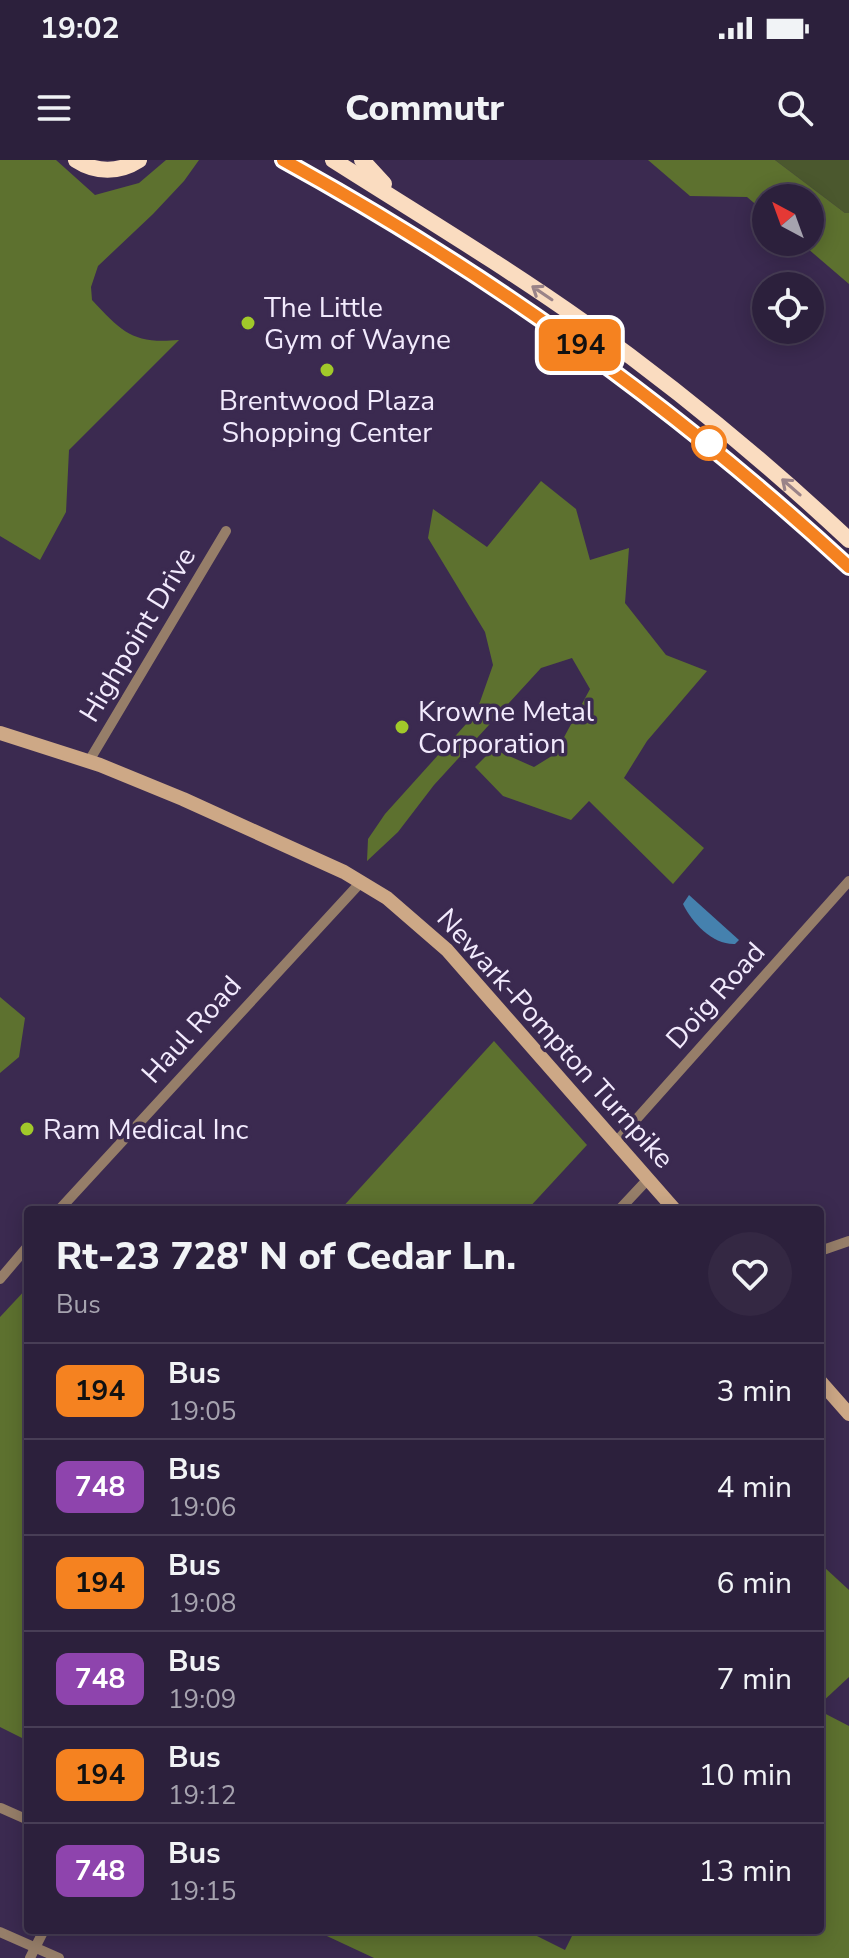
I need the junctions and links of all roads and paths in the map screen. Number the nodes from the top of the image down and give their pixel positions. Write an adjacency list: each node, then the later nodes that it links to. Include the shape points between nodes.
1 (76, 160): 2 (highway, via 90,168 114,170)
2 (139, 160)
3 (283, 160): 9 (highway, via 451,258 572,339 718,451)
4 (362, 160): 6 (highway)
5 (336, 162): 6 (highway)
6 (399, 200): 8 (highway, one-way to 6, via 644,367)
7 (226, 531): 11 (street, Highpoint Drive)
8 (849, 540)
9 (849, 567)
10 (0, 733): 11 (main road, Newark-Pompton Turnpike)
11 (89, 761): 13 (main road, Newark-Pompton Turnpike)
12 (849, 881): 14 (street, Doig Road)
13 (361, 882): 14 (main road, Newark-Pompton Turnpike, via 409,914 447,950); 16 (street, Haul Road)
14 (616, 1142): 15 (main road, Newark-Pompton Turnpike)
15 (648, 1179): 17 (street); 18 (main road, Newark-Pompton Turnpike)
16 (63, 1206)
17 (623, 1206)
18 (672, 1206)
19 (849, 1241): 20 (street)
20 (824, 1250)
21 (24, 1251): 22 (street)
22 (0, 1279)
23 (824, 1386): 24 (main road)
24 (849, 1414)
25 (1, 1808): 26 (street)
26 (24, 1818)
27 (0, 1932): 29 (street)
28 (42, 1934): 29 (street)
29 (33, 1953): 30 (street)
30 (59, 1958)

